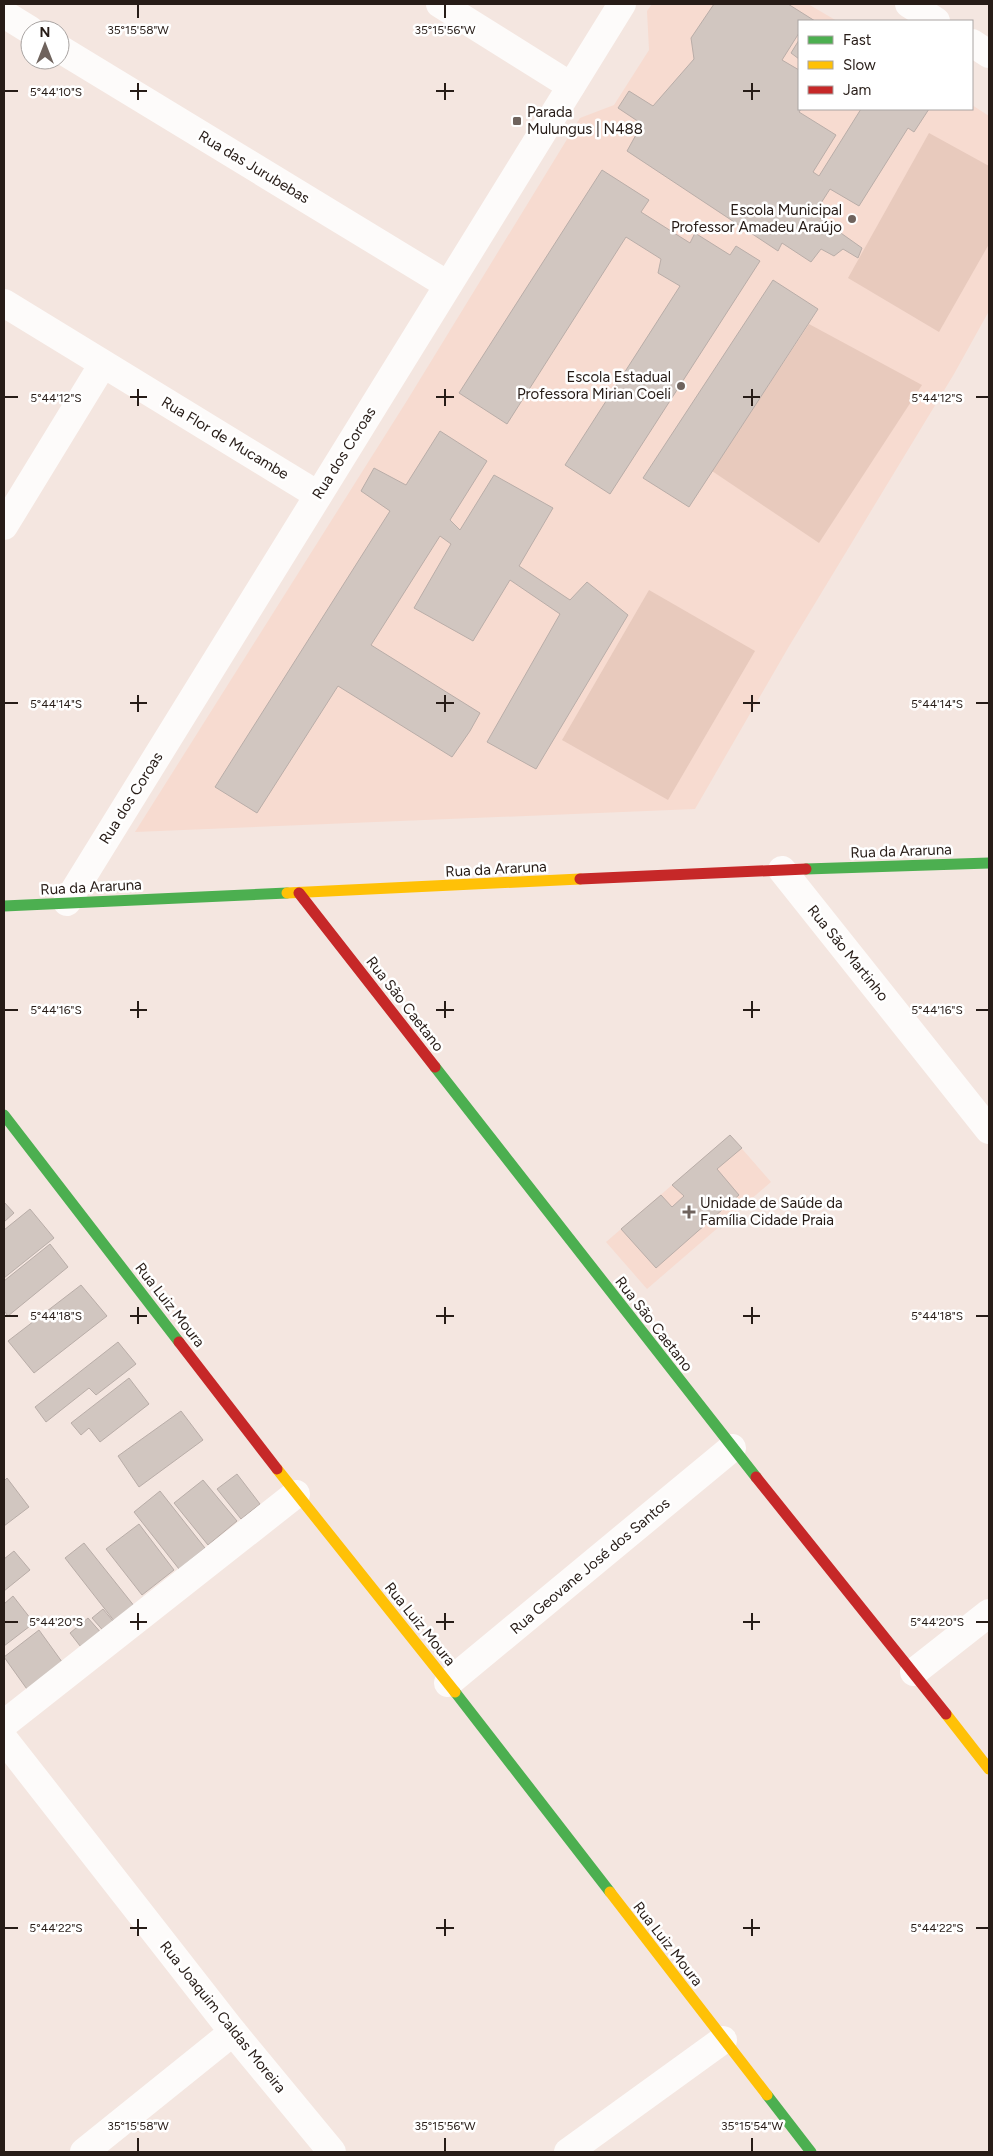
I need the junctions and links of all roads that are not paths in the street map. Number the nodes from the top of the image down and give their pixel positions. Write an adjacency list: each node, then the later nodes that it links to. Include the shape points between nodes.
1 (440, 4): 10 (street)
2 (622, 4): 10 (street, Rua dos Coroas)
3 (908, 4): 5 (street)
4 (4, 14): 6 (street)
5 (934, 20)
6 (20, 24)
7 (973, 44): 9 (street)
8 (70, 54): 11 (street, Rua das Jurubebas)
9 (989, 54)
10 (571, 86): 11 (street, Rua dos Coroas)
11 (448, 285): 14 (street, Rua dos Coroas)
12 (4, 303): 13 (street, Rua Flor de Mucambe)
13 (103, 364): 14 (street, Rua Flor de Mucambe); 15 (street)
14 (318, 495): 19 (street, Rua dos Coroas)
15 (4, 526)
16 (989, 863): 17 (street, Rua da Araruna)
17 (782, 870): 18 (street, Rua da Araruna); 22 (street, Rua São Martinho)
18 (299, 893): 19 (street, Rua da Araruna); 23 (street, Rua São Caetano)
19 (67, 902): 20 (street, Rua da Araruna)
20 (4, 906)
21 (4, 1115): 24 (street, Rua Luiz Moura)
22 (989, 1130)
23 (732, 1448): 26 (street, Rua São Caetano); 27 (street, Rua Geovane José dos Santos)
24 (296, 1494): 27 (street, Rua Luiz Moura); 28 (street)
25 (989, 1612): 26 (street)
26 (914, 1672): 30 (street, Rua São Caetano)
27 (448, 1683): 32 (street, Rua Luiz Moura)
28 (4, 1724)
29 (4, 1739): 31 (street, Rua Joaquim Caldas Moreira)
30 (989, 1769)
31 (234, 2032): 33 (street); 34 (street, Rua Joaquim Caldas Moreira)
32 (723, 2040): 35 (street); 36 (street, Rua Luiz Moura)
33 (84, 2152)
34 (332, 2152)
35 (568, 2152)
36 (811, 2152)

